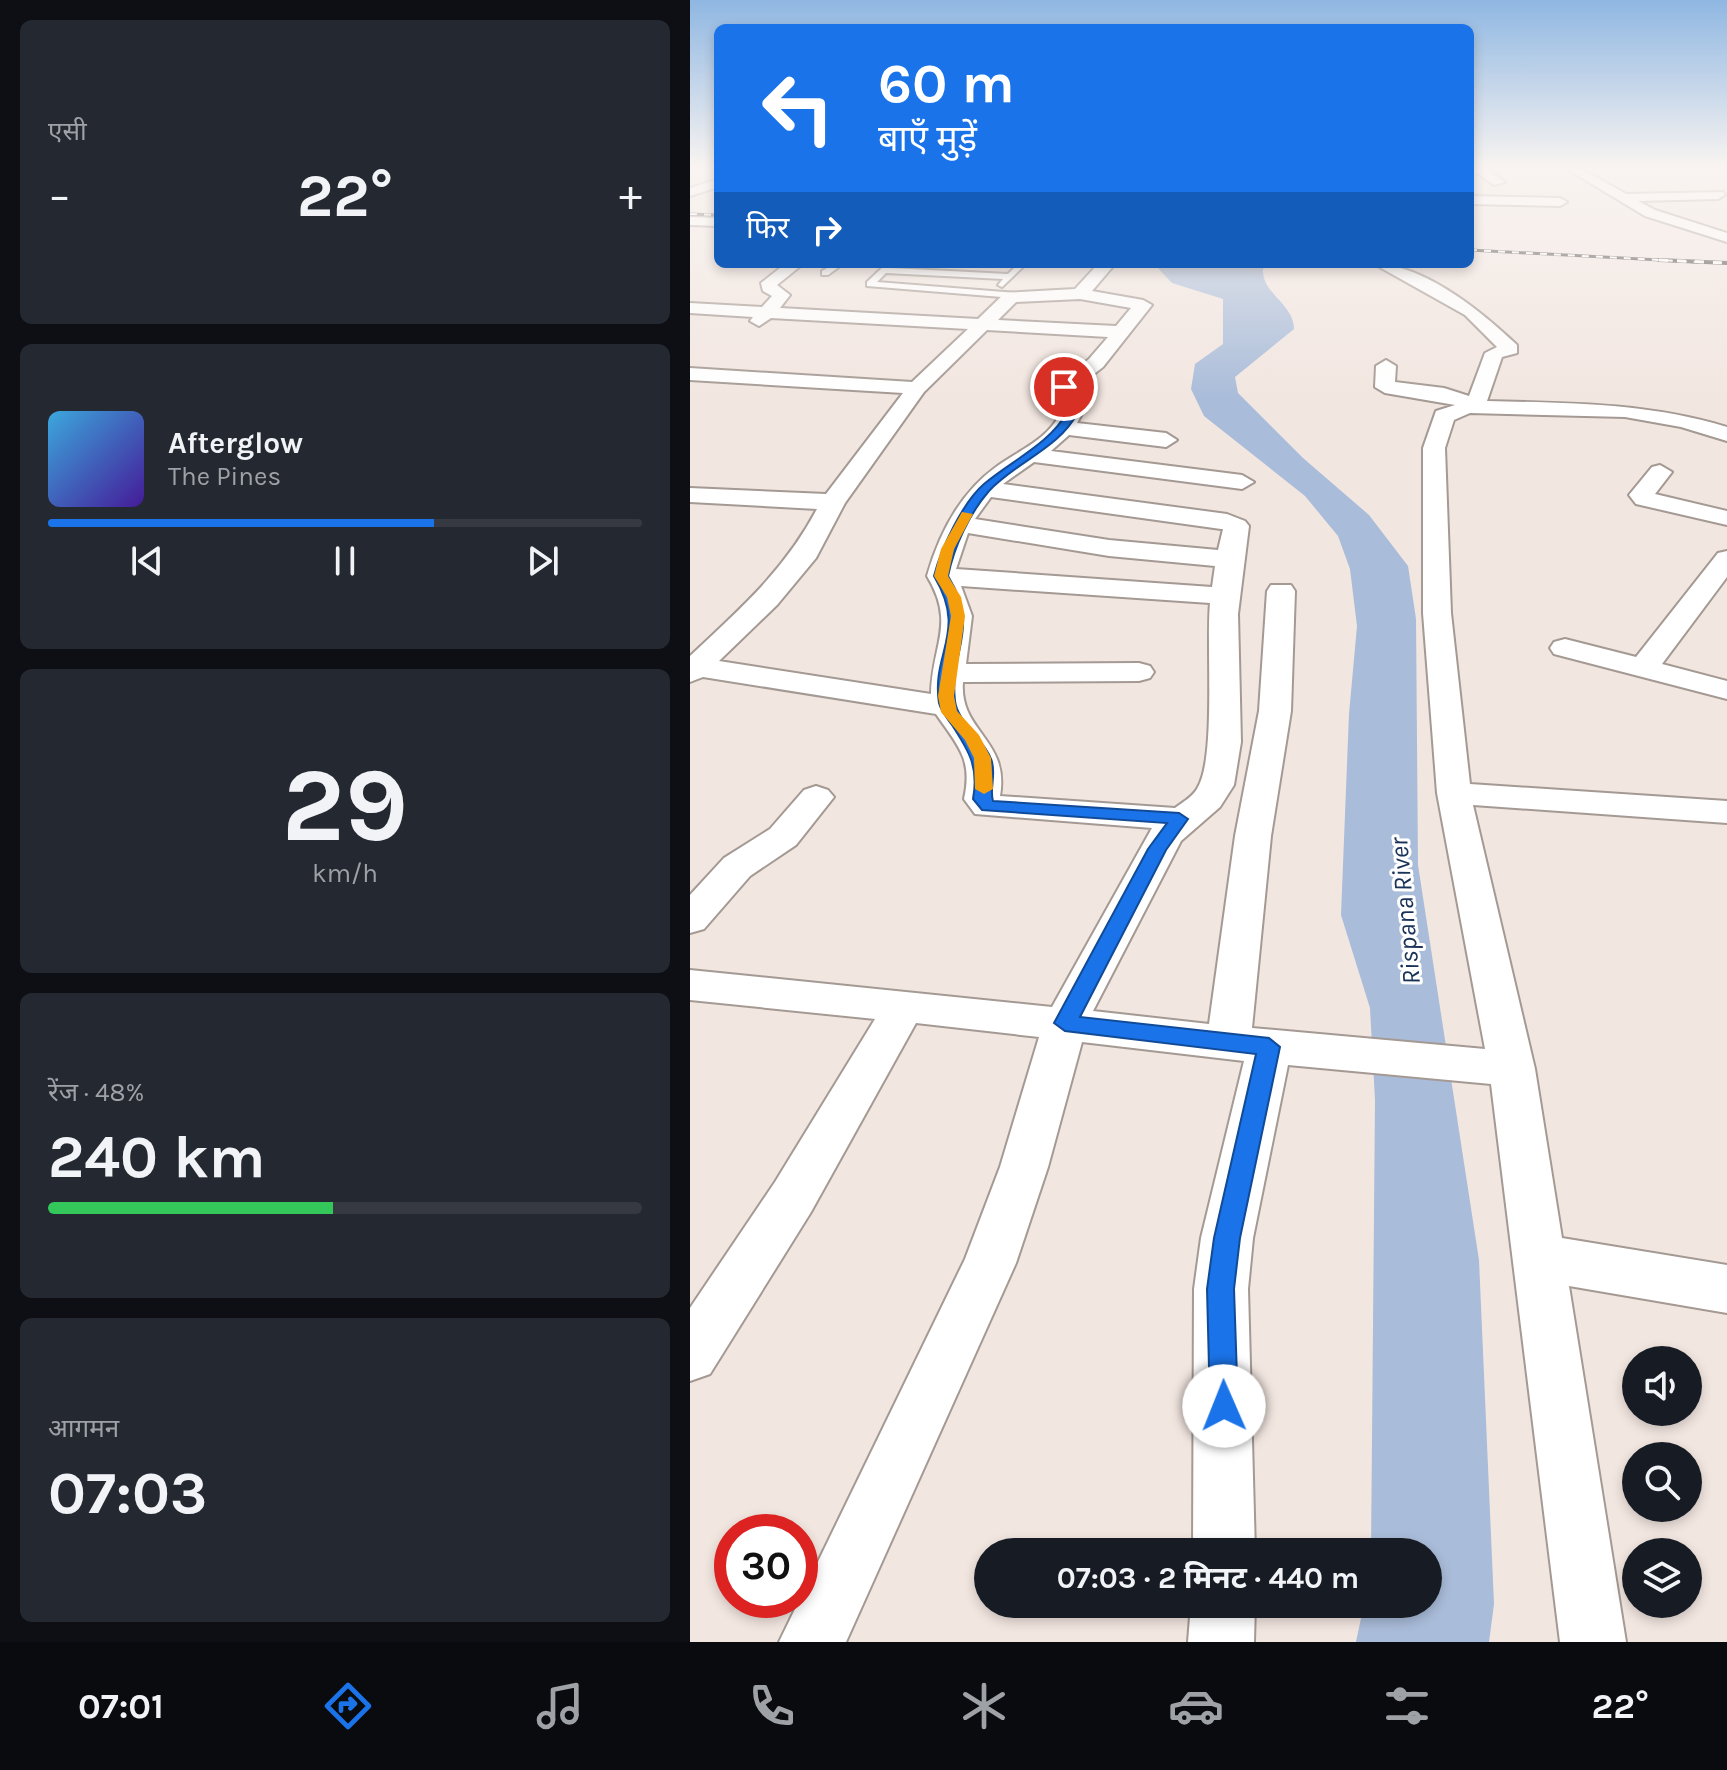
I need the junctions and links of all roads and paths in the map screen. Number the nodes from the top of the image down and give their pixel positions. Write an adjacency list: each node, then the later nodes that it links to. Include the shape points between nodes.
1 (790, 268): 12 (street, via 769,283 782,295)
2 (833, 268): 8 (lane)
3 (887, 268): 9 (lane, via 871,285)
4 (894, 268): 9 (lane)
5 (1019, 268): 9 (lane)
6 (1103, 268): 10 (street)
7 (1390, 268): 21 (street, via 1461,304 1509,348 1494,353)
8 (825, 273)
9 (1006, 288): 10 (street); 13 (street)
10 (1080, 294): 14 (street, via 1143,305)
11 (690, 308): 12 (street)
12 (766, 314): 13 (street); 15 (street)
13 (985, 323): 14 (street); 17 (street)
14 (1120, 332): 22 (street, via 1096,363 1064,387 1072,412)
15 (752, 336)
16 (930, 345): 17 (street)
17 (960, 347): 20 (street)
18 (1386, 366): 21 (street, via 1385,387 1444,394)
19 (690, 374): 20 (street)
20 (917, 388): 30 (street)
21 (1476, 406): 23 (street, via 1625,411); 45 (street, via 1444,416 1434,448 1437,613)
22 (1064, 428): 24 (street); 25 (street)
23 (1727, 434)
24 (1166, 440)
25 (1029, 455): 27 (street); 28 (street)
26 (1660, 472): 31 (street, via 1641,495 1645,499)
27 (1242, 482)
28 (985, 489): 32 (street); 33 (street, via 1230,522 1236,526)
29 (690, 495): 30 (street)
30 (833, 502): 40 (street, via 815,539 790,572)
31 (1727, 518)
32 (961, 524): 33 (street, via 1109,548); 35 (street, via 947,549)
33 (1228, 559): 37 (street)
34 (1727, 559): 39 (street)
35 (941, 576): 37 (street); 42 (street, via 958,616)
36 (1281, 591): 53 (street, via 1275,711 1253,836)
37 (1226, 596): 48 (street, via 1221,766 1211,796)
38 (1565, 648): 39 (street)
39 (1644, 668): 43 (street)
40 (693, 670): 44 (street)
41 (1139, 672): 42 (street)
42 (950, 673): 44 (street)
43 (1727, 690)
44 (947, 706): 48 (street, via 983,758 982,799 988,806)
45 (1454, 793): 47 (street); 54 (street)
46 (816, 797): 49 (street, via 783,837 737,867)
47 (1727, 812)
48 (1179, 819): 52 (street)
49 (690, 920)
50 (690, 985): 51 (street)
51 (904, 1006): 52 (street); 57 (street, via 793,1197)
52 (1065, 1023): 53 (street); 60 (street, via 990,1263)
53 (1249, 1044): 54 (street); 58 (street, via 1221,1289)
54 (1492, 1067): 55 (street)
55 (1541, 1258): 56 (street); 62 (street)
56 (1727, 1289)
57 (690, 1355)
58 (1224, 1538)
59 (1222, 1618): 61 (street)
60 (812, 1642)
61 (1221, 1642)
62 (1593, 1642)

